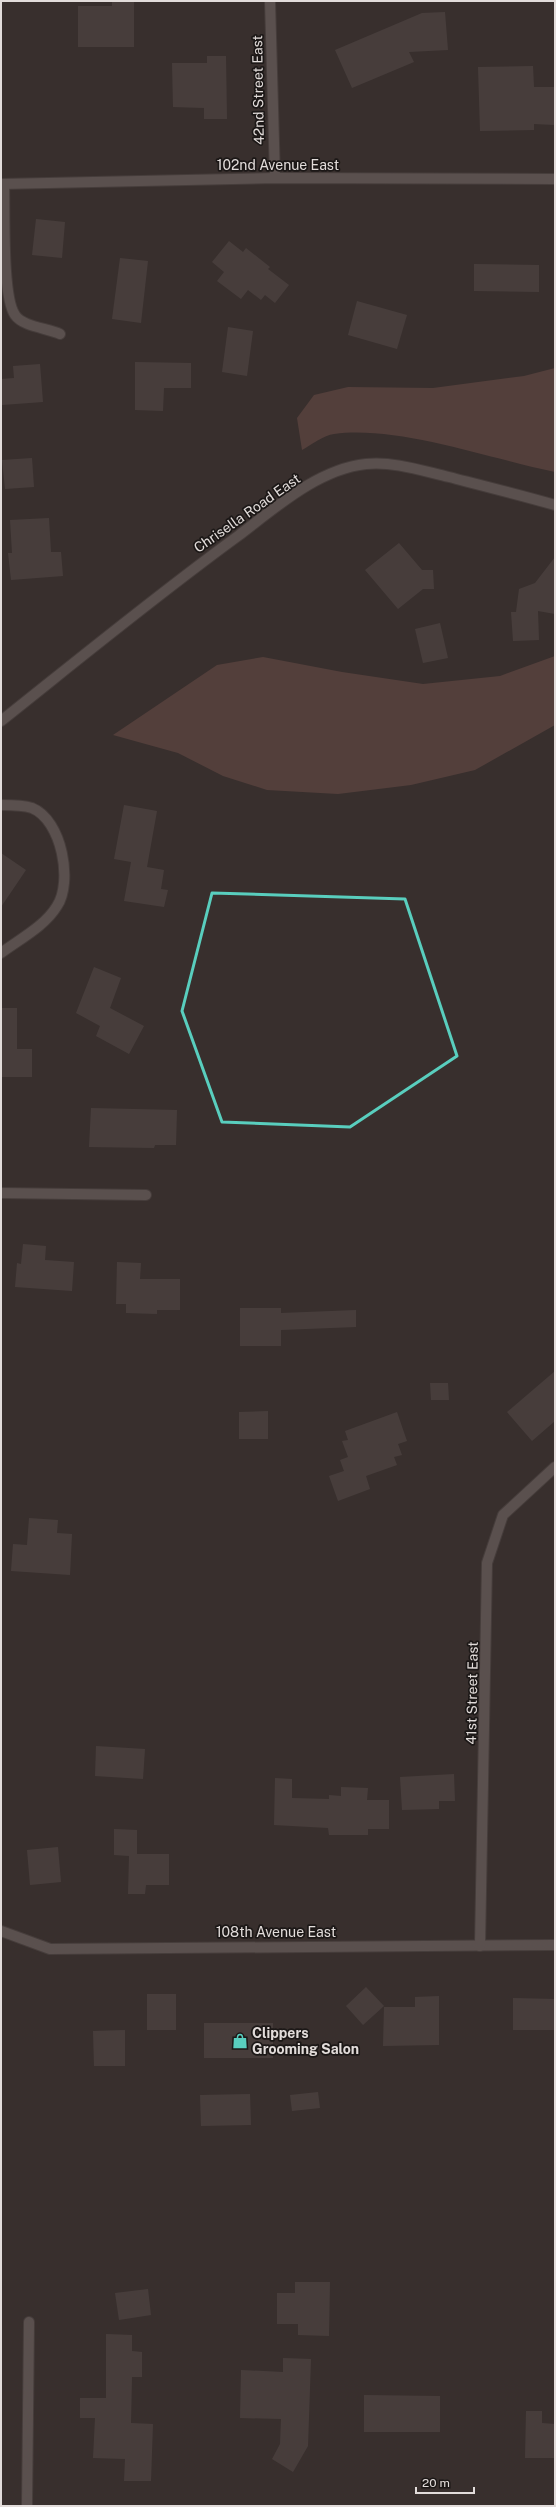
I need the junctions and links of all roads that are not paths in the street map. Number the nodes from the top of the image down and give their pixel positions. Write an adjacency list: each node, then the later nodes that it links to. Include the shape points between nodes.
1 (270, 1): 2 (street, 42nd Street East)
2 (275, 178): 3 (street, 102nd Avenue East); 4 (street, 102nd Avenue East)
3 (555, 179)
4 (3, 184): 5 (street, via 9,291 15,316 29,324)
5 (60, 334)
6 (555, 505): 7 (street, Chrisella Road East, via 424,471 379,463 358,465 339,471 315,482 284,502 191,570)
7 (1, 721)
8 (1, 805): 9 (street, via 32,808 42,815 56,836 64,865 63,896 50,917)
9 (1, 953)
10 (1, 1193): 11 (street)
11 (146, 1194)
12 (555, 1467): 15 (street, 41st Street East, via 503,1515 487,1563)
13 (1, 1931): 15 (street, 108th Avenue East, via 50,1949)
14 (555, 1945): 15 (street, 108th Avenue East)
15 (480, 1946)
16 (29, 2322): 17 (street)
17 (26, 2506)

